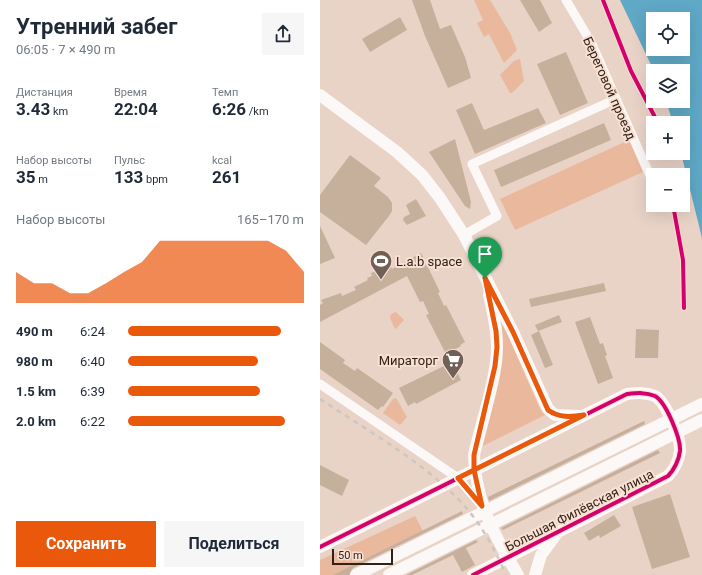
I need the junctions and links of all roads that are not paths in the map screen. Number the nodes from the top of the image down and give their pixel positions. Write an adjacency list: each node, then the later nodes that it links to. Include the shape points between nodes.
1 (566, 0): 3 (street, Береговой проезд, via 592,44)
2 (320, 95): 5 (street, via 397,152 422,175)
3 (616, 99): 4 (street, Береговой проезд); 5 (street, via 472,164 497,216)
4 (646, 169)
5 (464, 235): 6 (street)
6 (485, 278): 9 (street, via 513,332 548,410 555,415 567,417); 11 (street, via 497,347 495,366 474,455)
7 (320, 384): 12 (street)
8 (702, 404): 13 (street)
9 (584, 415): 11 (street, Большая Филёвская улица); 14 (street, Большая Филёвская улица, via 628,394 640,392 656,397 665,407 678,437 680,451 674,471 668,476)
10 (702, 420): 18 (street)
11 (474, 470): 12 (street, Большая Филёвская улица); 13 (street)
12 (458, 478): 13 (street); 15 (street, Большая Филёвская улица)
13 (487, 507): 16 (street); 17 (street)
14 (560, 531): 16 (street, Большая Филёвская улица); 21 (street, via 545,548)
15 (320, 547)
16 (508, 558): 19 (street, Большая Филёвская улица); 20 (street)
17 (356, 575)
18 (389, 575)
19 (473, 575)
20 (518, 575)
21 (535, 575)

